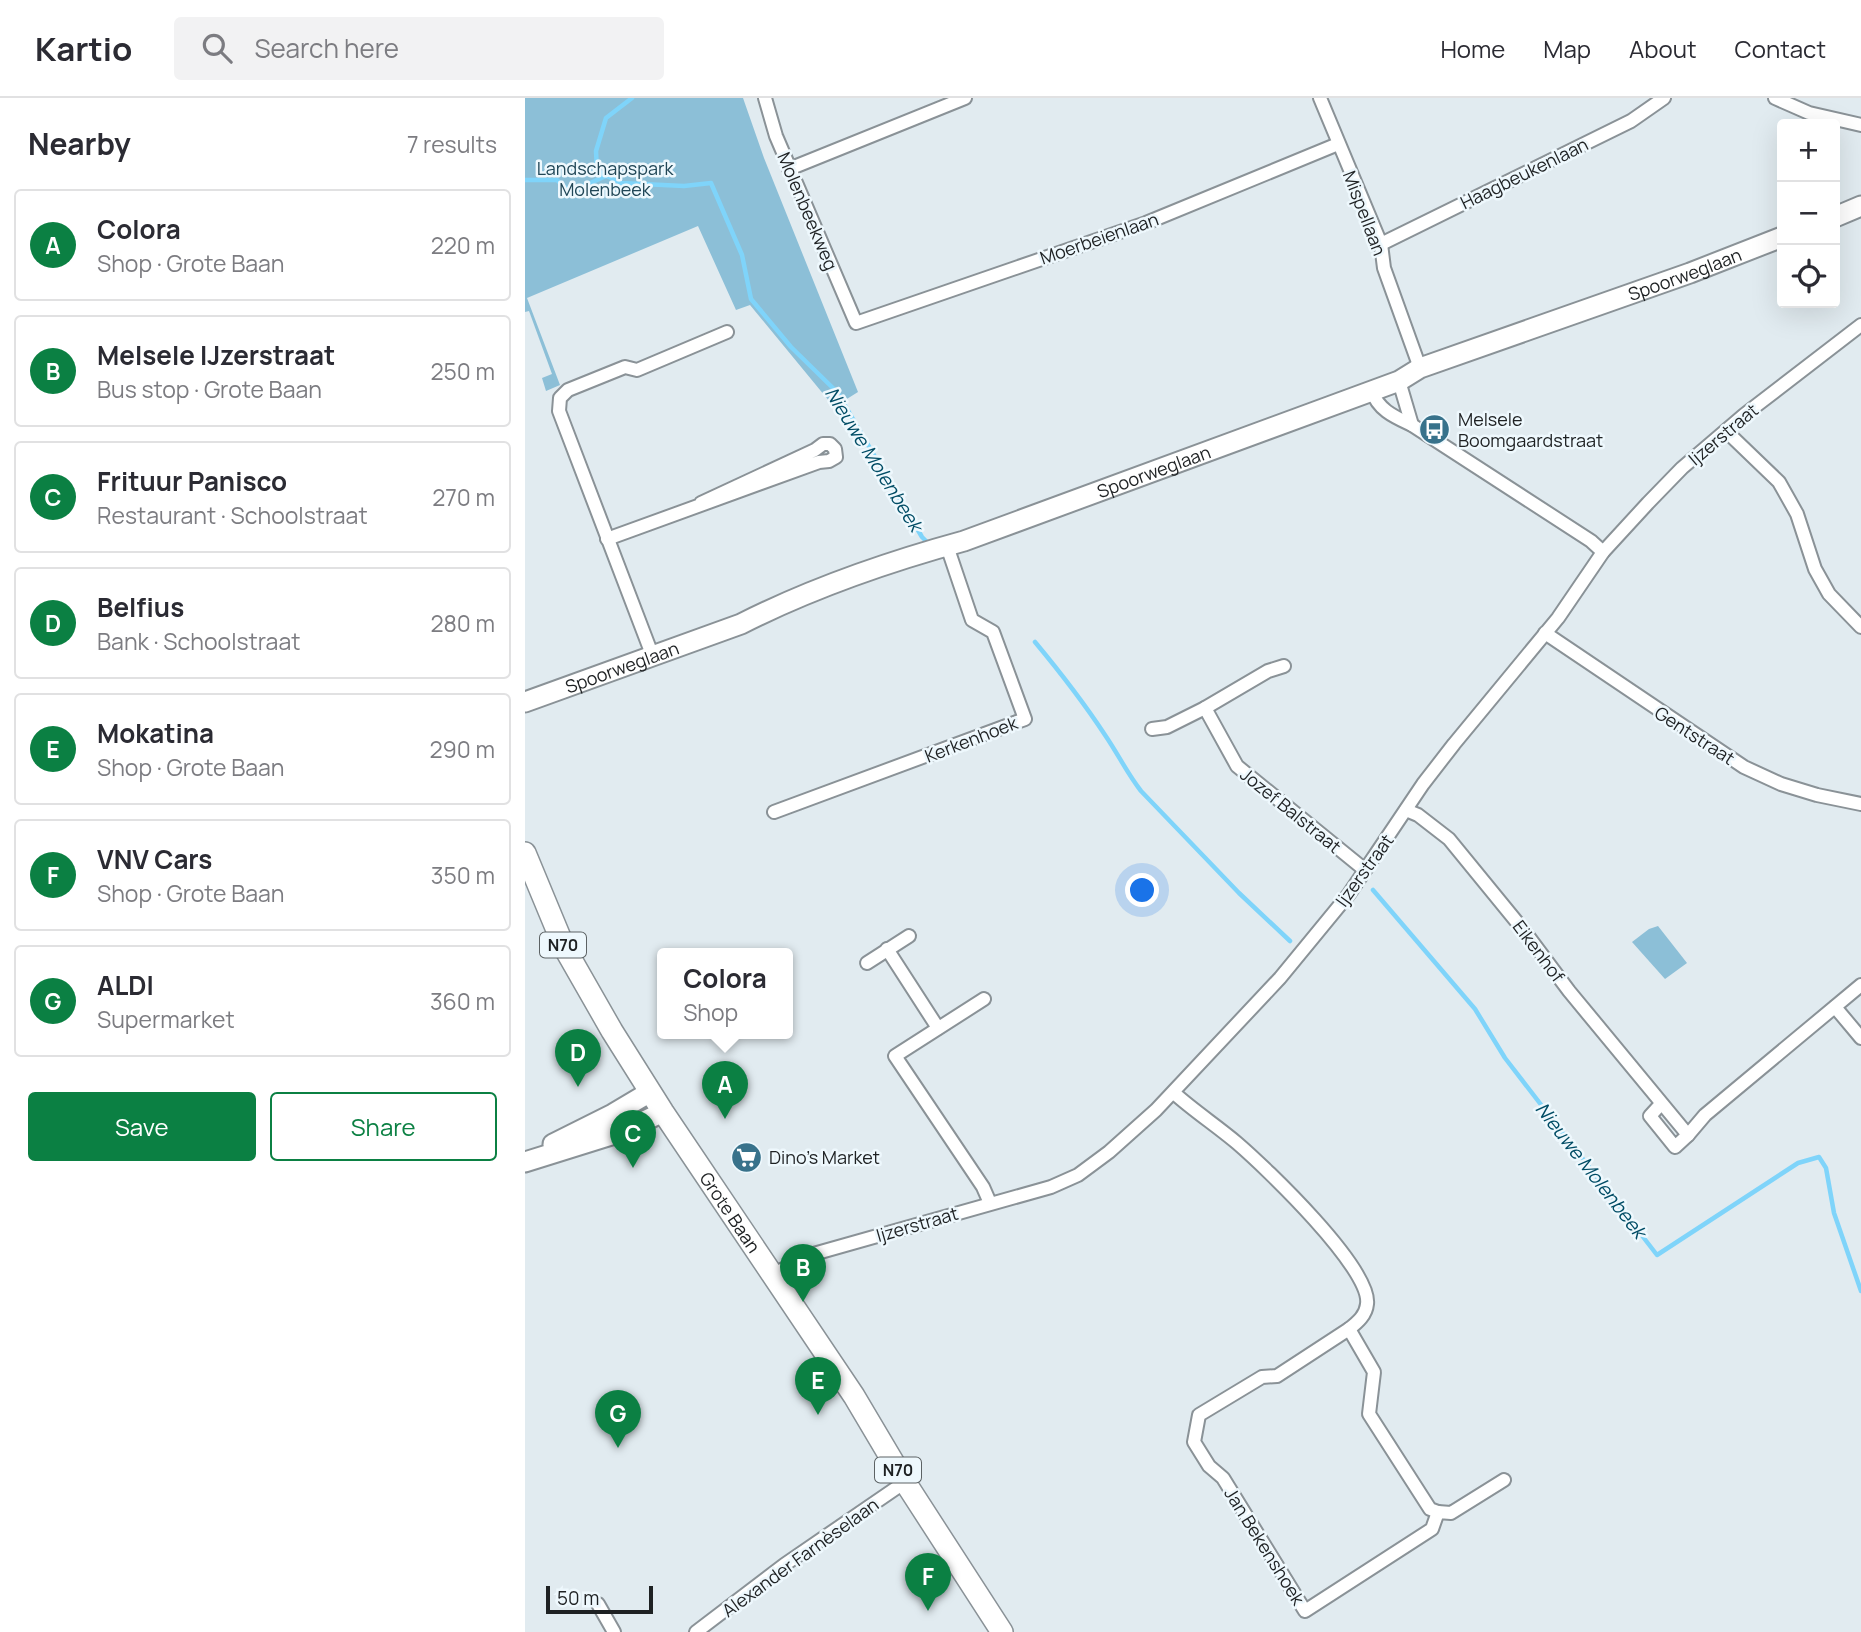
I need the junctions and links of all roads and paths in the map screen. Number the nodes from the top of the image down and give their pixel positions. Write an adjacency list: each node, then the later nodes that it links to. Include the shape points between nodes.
1 (765, 98): 8 (street, Molenbeekweg)
2 (965, 98): 8 (street)
3 (1320, 98): 7 (street, Mispellaan)
4 (1664, 98): 12 (street, Haagbeukenlaan, via 1631,121)
5 (1775, 98): 6 (street, via 1809,113)
6 (1861, 125)
7 (1338, 144): 12 (street, Mispellaan); 13 (street, Moerbeienlaan, via 1146,223)
8 (789, 169): 13 (street, Molenbeekweg)
9 (1861, 206): 10 (street)
10 (1840, 215)
11 (1777, 239): 16 (street, Spoorweglaan)
12 (1381, 244): 16 (street, Mispellaan, via 1384,268)
13 (856, 323)
14 (1861, 326): 20 (street, Ijzerstraat)
15 (727, 332): 22 (street, via 637,370 625,368 568,390 560,398 559,411)
16 (1420, 368): 17 (street, Spoorweglaan)
17 (1399, 381): 18 (street, Spoorweglaan); 19 (street)
18 (1372, 391): 19 (street, via 1382,408); 23 (street, Spoorweglaan)
19 (1412, 425): 24 (street)
20 (1726, 431): 24 (street, Ijzerstraat, via 1682,468); 25 (street, via 1779,482 1829,594)
21 (701, 503): 21 (street, via 823,444 835,449 836,457 829,461); 22 (street)
22 (607, 539): 27 (street)
23 (947, 546): 27 (street, Spoorweglaan, via 775,607); 34 (street, Kerkenhoek, via 972,620 993,632 1025,719)
24 (1603, 552): 26 (street, Ijzerstraat)
25 (1861, 627)
26 (1545, 633): 32 (street, Gentstraat, via 1744,767 1781,784); 33 (street, Ijzerstraat)
27 (653, 657): 29 (street, Spoorweglaan)
28 (1284, 666): 30 (street)
29 (525, 702)
30 (1205, 708): 31 (street, via 1167,727); 36 (street, Jozef Balstraat, via 1237,766)
31 (1152, 729)
32 (1861, 804)
33 (1406, 810): 36 (street, Ijzerstraat); 42 (street, Eikenhof, via 1449,839 1688,1135 1705,1115)
34 (774, 812)
35 (525, 853): 45 (main road, Grote Baan / N70, via 564,947)
36 (1365, 870): 46 (street, Ijzerstraat, via 1280,978)
37 (909, 936): 38 (street)
38 (887, 949): 39 (street); 43 (street)
39 (867, 963)
40 (1861, 985): 42 (street, Eikenhof)
41 (984, 999): 43 (street)
42 (1835, 1007): 44 (street)
43 (938, 1028): 49 (street, via 895,1056)
44 (1861, 1038)
45 (650, 1092): 47 (main road, Grote Baan / N70); 48 (street)
46 (1174, 1093): 49 (street, Ijzerstraat, via 1078,1175); 51 (street, Jan Bekenshoek, via 1236,1142 1329,1235 1364,1284 1367,1303 1359,1322)
47 (663, 1112): 48 (street, via 621,1132); 50 (main road, Grote Baan / N70)
48 (525, 1161)
49 (990, 1203): 50 (street, Ijzerstraat, via 810,1255)
50 (772, 1275): 53 (main road, Grote Baan / N70, via 854,1396)
51 (1349, 1329): 54 (street, via 1374,1372 1369,1414 1430,1509); 54 (street, Jan Bekenshoek, via 1277,1376 1262,1377 1199,1415 1194,1442 1223,1478 1305,1611 1432,1529)
52 (1504, 1480): 54 (street, via 1451,1513)
53 (905, 1482): 57 (street, Alexander Farnèselaan); 58 (main road, Grote Baan / N70)
54 (1438, 1512)
55 (598, 1604): 56 (street)
56 (614, 1632)
57 (696, 1632)
58 (1002, 1632)

